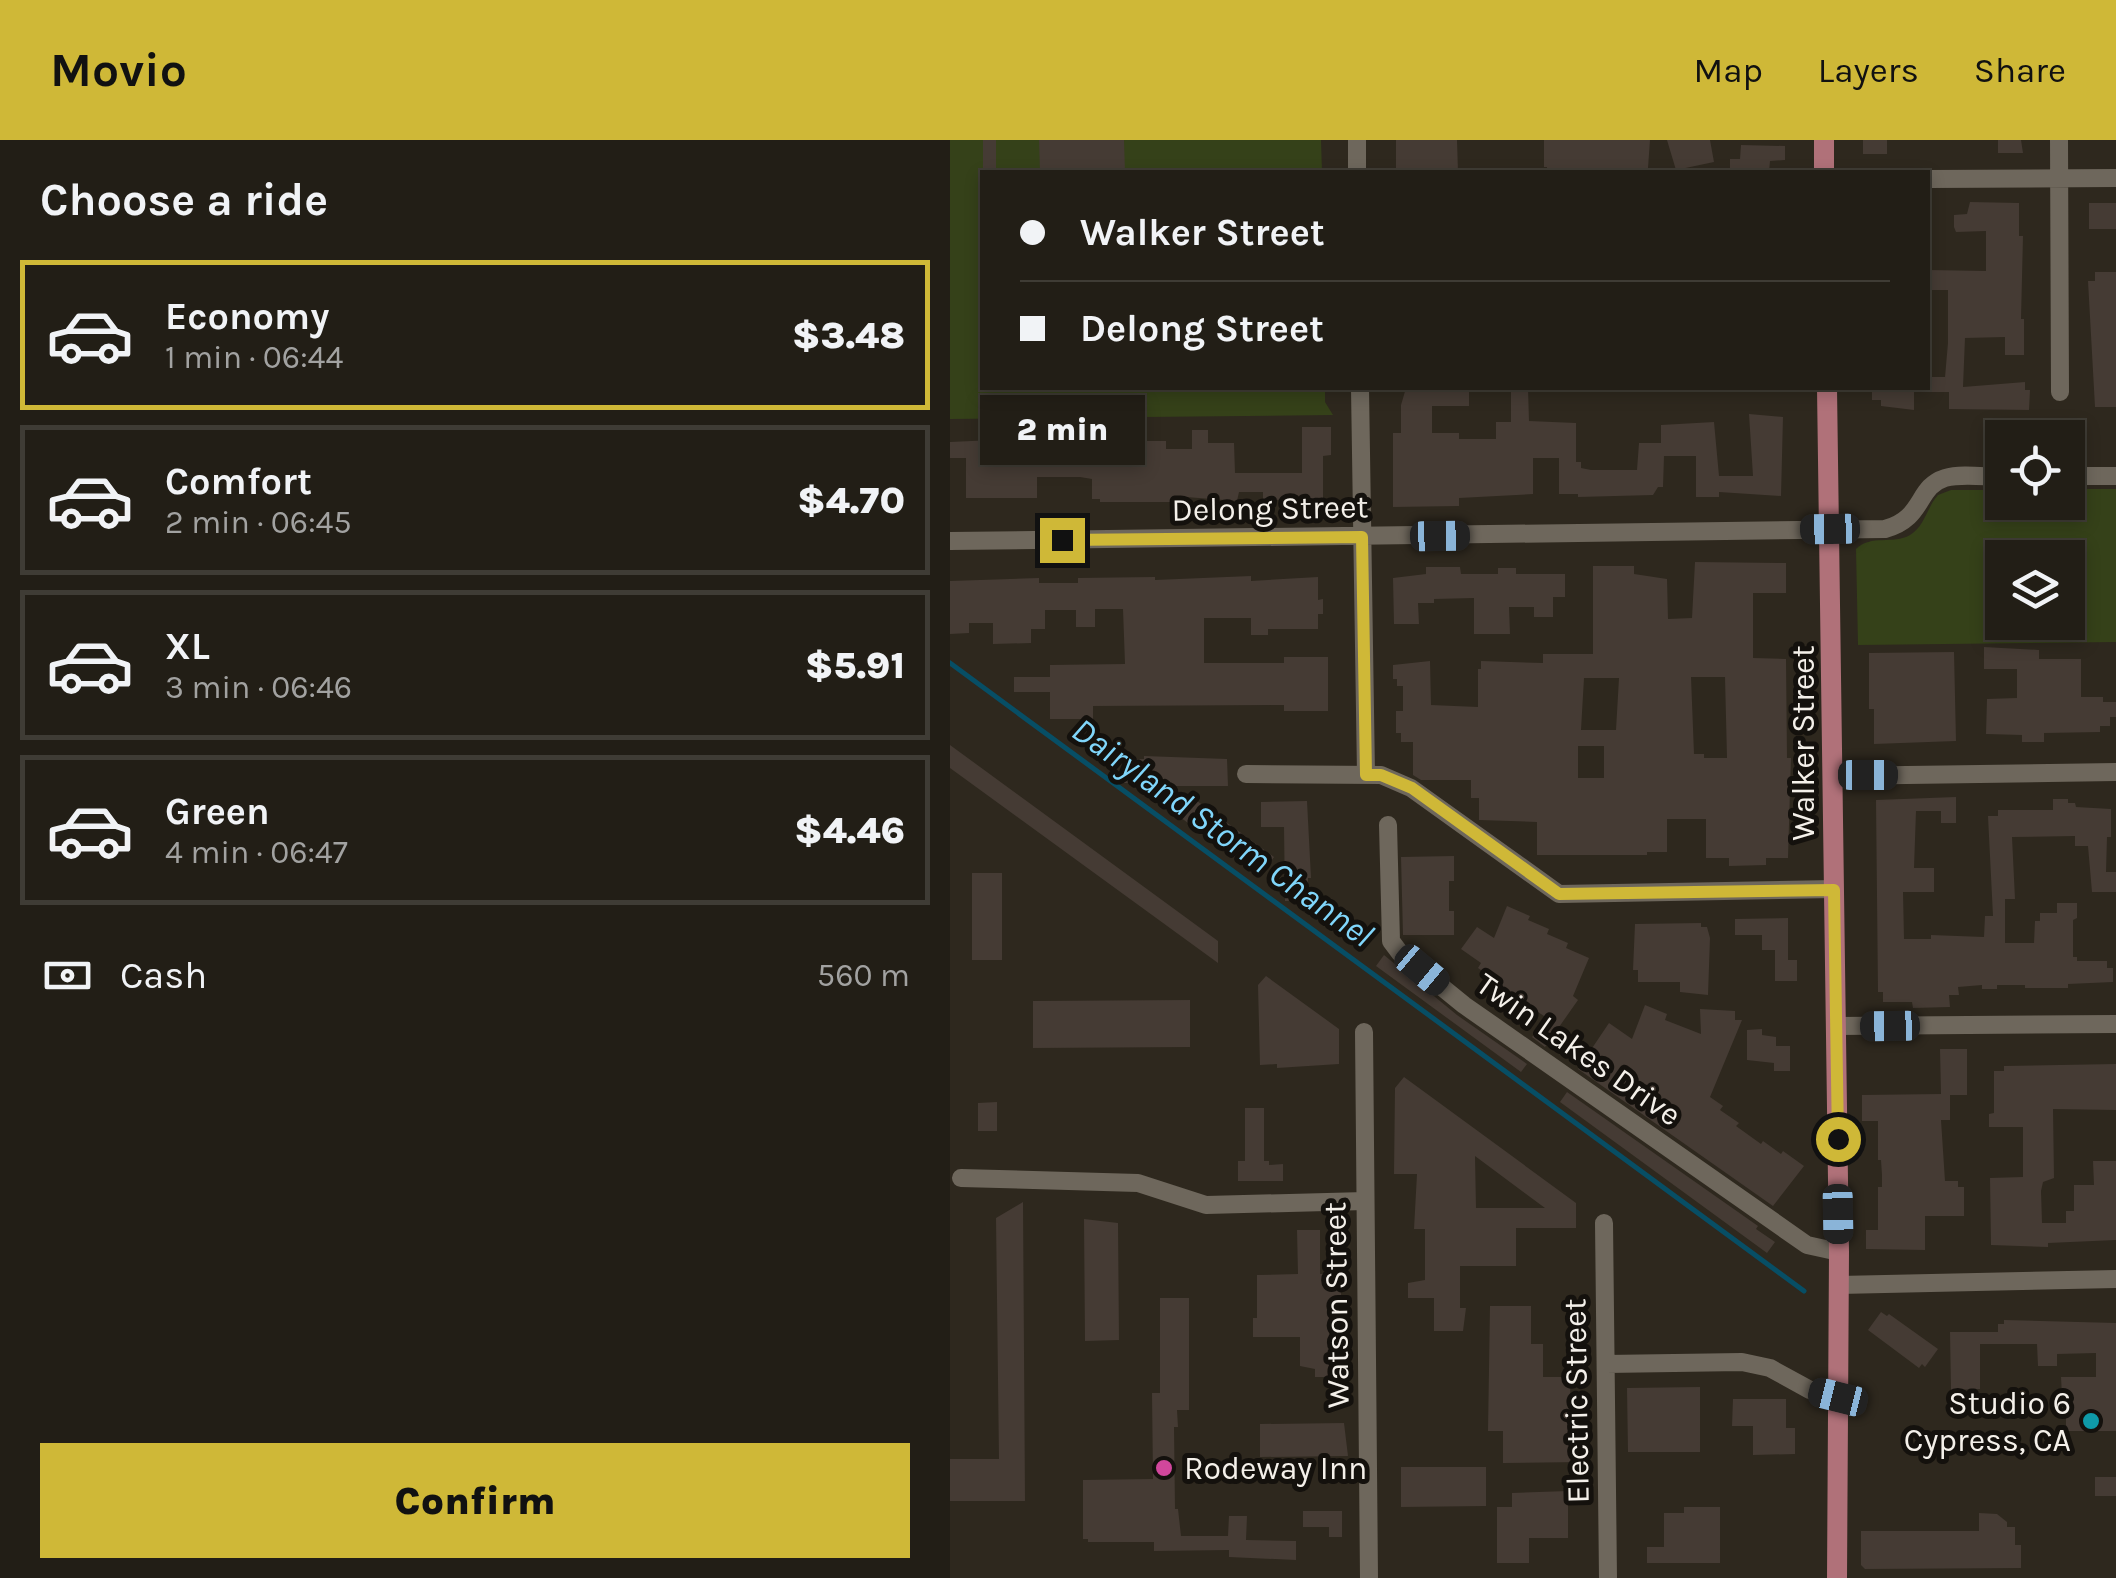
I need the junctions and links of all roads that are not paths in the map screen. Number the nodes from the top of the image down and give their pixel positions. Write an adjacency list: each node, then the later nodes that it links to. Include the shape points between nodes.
1 (1357, 140): 4 (street)
2 (1824, 140): 5 (main road)
3 (2059, 140): 6 (street)
4 (1358, 170)
5 (1824, 170)
6 (2059, 178): 7 (street); 8 (street); 11 (street)
7 (2116, 178)
8 (1930, 179)
9 (1360, 390): 16 (street)
10 (1827, 390): 15 (main road, Walker Street)
11 (2060, 392)
12 (2085, 476): 13 (street)
13 (2116, 476)
14 (1985, 477): 15 (street, Delong Street, via 1934,484 1903,524)
15 (1830, 529): 16 (street, Delong Street); 21 (main road, Walker Street)
16 (1362, 537): 17 (street, Delong Street); 20 (street)
17 (950, 541)
18 (2116, 772): 21 (street)
19 (1246, 774): 20 (street)
20 (1366, 775): 23 (street, via 1412,788 1559,894)
21 (1834, 776): 23 (main road, Walker Street)
22 (1388, 825): 30 (street, Twin Lakes Drive, via 1391,941 1400,953 1807,1246)
23 (1834, 890): 25 (main road, Walker Street)
24 (2116, 1024): 25 (street)
25 (1836, 1026): 30 (main road, Walker Street)
26 (1364, 1032): 28 (street, Watson Street)
27 (961, 1178): 28 (street, via 1138,1183 1206,1205)
28 (1365, 1202): 35 (street, Watson Street)
29 (1604, 1223): 33 (street, Electric Street)
30 (1839, 1252): 32 (main road, Walker Street)
31 (2116, 1279): 32 (street)
32 (1839, 1285): 34 (main road, Walker Street)
33 (1606, 1364): 34 (street, via 1742,1362); 36 (street, Electric Street)
34 (1838, 1397): 37 (main road, Walker Street)
35 (1369, 1578)
36 (1608, 1578)
37 (1837, 1578)

